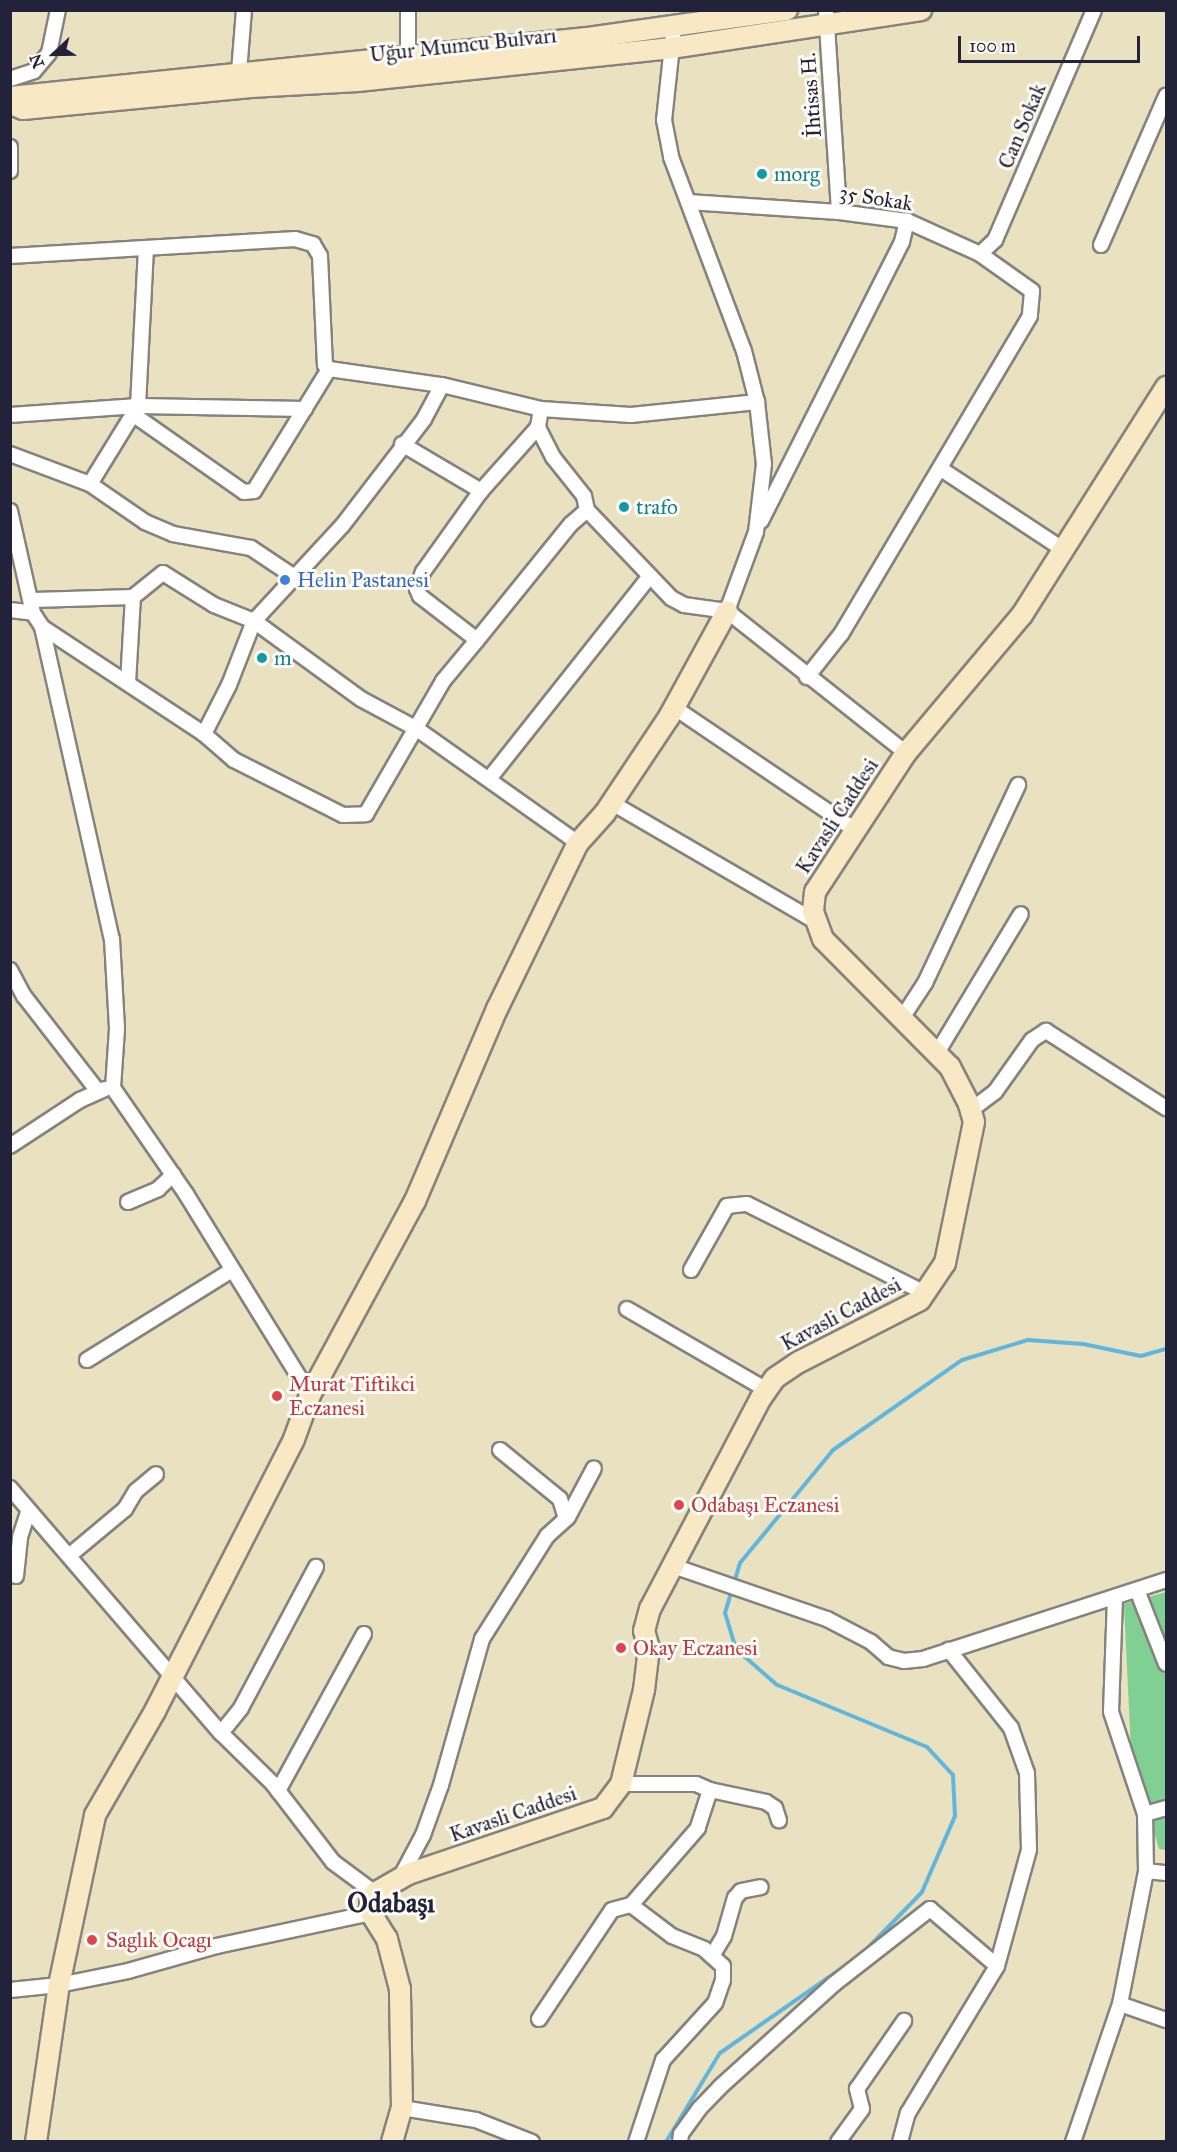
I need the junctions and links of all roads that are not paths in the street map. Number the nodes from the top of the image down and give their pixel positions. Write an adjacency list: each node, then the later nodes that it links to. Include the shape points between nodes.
1 (58, 10): 12 (street, via 49,53 34,71)
2 (244, 10): 11 (street)
3 (408, 10): 10 (street)
4 (787, 10): 8 (street, Uğur Mumcu Bulvarı)
5 (921, 10): 7 (street, Uğur Mumcu Bulvarı)
6 (1094, 10): 23 (street, Can Sokak, via 995,240)
7 (827, 17): 9 (street, Uğur Mumcu Bulvarı); 19 (street, İhtisas H.)
8 (683, 21): 9 (street); 10 (street, Uğur Mumcu Bulvarı)
9 (671, 48): 15 (street, Uğur Mumcu Bulvarı, via 23,109); 18 (street, via 664,120 671,157)
10 (408, 54): 11 (street, Uğur Mumcu Bulvarı)
11 (239, 72): 14 (street, Uğur Mumcu Bulvarı)
12 (10, 80)
13 (1167, 96): 21 (street)
14 (10, 97)
15 (10, 104)
16 (10, 147): 17 (street)
17 (10, 171)
18 (688, 202): 19 (street, 35 Sokak); 28 (street, via 728,303)
19 (839, 212): 20 (street, 35 Sokak)
20 (907, 221): 23 (street, 35 Sokak); 41 (street, via 902,242)
21 (1101, 245)
22 (146, 250): 24 (street); 25 (street, via 295,239 313,244 320,256 325,365); 31 (street)
23 (980, 254): 36 (street, 35 Sokak, via 1016,276 1032,291 1034,303)
24 (10, 256)
25 (329, 369): 26 (street); 29 (street)
26 (442, 385): 30 (street); 34 (street, via 424,419)
27 (1167, 387): 42 (street, Kavasli Caddesi)
28 (757, 402): 30 (street, via 631,414); 41 (street, via 764,464)
29 (305, 409): 31 (street); 31 (street, via 254,491 244,492)
30 (541, 409): 33 (street)
31 (136, 410): 32 (street); 37 (street)
32 (10, 415)
33 (538, 427): 38 (street); 39 (street, via 553,457 584,496)
34 (402, 444): 38 (street); 44 (street, via 342,526)
35 (10, 454): 37 (street)
36 (940, 469): 42 (street); 52 (street, 35 Sokak, via 841,634)
37 (90, 484): 44 (street, via 145,522 173,534 251,548)
38 (481, 490): 51 (street, via 423,572 417,589 420,596)
39 (587, 510): 43 (street); 51 (street, via 571,524)
40 (10, 511): 46 (street)
41 (756, 532): 48 (street)
42 (1064, 550): 57 (street, Kavasli Caddesi, via 1022,615)
43 (649, 577): 48 (street, via 684,605); 58 (street)
44 (296, 578): 49 (street)
45 (133, 597): 46 (street); 49 (street, via 163,573 214,605); 53 (street)
46 (33, 606): 47 (street); 50 (street)
47 (10, 610)
48 (727, 611): 52 (street); 54 (street)
49 (254, 621): 55 (street, via 361,699); 56 (street, via 229,685)
50 (42, 627): 53 (street); 68 (street, via 112,939 117,1029)
51 (477, 640): 55 (street, via 443,681)
52 (807, 676): 57 (street)
53 (128, 683): 56 (street)
54 (675, 708): 60 (street); 61 (street)
55 (417, 729): 56 (street, via 371,807 366,814 354,818 234,760); 58 (street)
56 (204, 734)
57 (906, 753): 61 (street, Kavasli Caddesi)
58 (489, 779): 62 (street)
59 (1018, 785): 66 (street, via 925,983)
60 (612, 803): 62 (street); 64 (street)
61 (855, 830): 64 (street, Kavasli Caddesi, via 815,892)
62 (578, 843): 81 (street, via 496,1009 415,1201)
63 (1021, 914): 67 (street)
64 (815, 921): 66 (street, Kavasli Caddesi, via 823,939)
65 (10, 970): 69 (street, via 24,996)
66 (902, 1018): 67 (street, Kavasli Caddesi)
67 (937, 1053): 71 (street, Kavasli Caddesi, via 961,1084)
68 (113, 1088): 69 (street); 73 (street)
69 (97, 1090): 72 (street)
70 (1167, 1108): 71 (street, via 1046,1031 1032,1040 995,1092)
71 (971, 1110): 77 (street, Kavasli Caddesi, via 974,1122 945,1263)
72 (10, 1146)
73 (173, 1175): 74 (street, via 158,1189); 75 (street)
74 (128, 1202)
75 (232, 1270): 79 (street); 81 (street)
76 (691, 1270): 77 (street, via 727,1206 747,1204)
77 (925, 1293): 80 (street, Kavasli Caddesi, via 920,1300 799,1362 775,1378)
78 (627, 1309): 80 (street)
79 (87, 1360)
80 (766, 1390): 89 (street, Kavasli Caddesi, via 724,1462)
81 (310, 1395): 98 (street, via 294,1438)
82 (500, 1450): 87 (street, via 560,1499)
83 (594, 1468): 87 (street)
84 (156, 1474): 88 (street, via 136,1491 125,1509)
85 (10, 1488): 86 (street)
86 (28, 1512): 88 (street); 91 (street, via 20,1537)
87 (566, 1519): 108 (street, via 547,1536 482,1639 441,1785 423,1835)
88 (70, 1556): 98 (street)
89 (674, 1566): 96 (street, via 827,1619 871,1641 888,1657 904,1661); 100 (street, Kavasli Caddesi, via 650,1609 644,1631 649,1648 645,1690)
90 (316, 1567): 99 (street, via 241,1708)
91 (16, 1576)
92 (1167, 1580): 93 (street)
93 (1137, 1590): 94 (street); 97 (street)
94 (1115, 1597): 96 (street); 104 (street, via 1111,1712)
95 (364, 1635): 102 (street)
96 (949, 1650): 114 (street, via 1011,1728 1027,1773 1029,1850)
97 (1167, 1664)
98 (173, 1673): 99 (street); 115 (street, via 95,1815)
99 (220, 1733): 102 (street)
100 (621, 1784): 101 (street, via 696,1784); 108 (street, Kavasli Caddesi, via 603,1808)
101 (710, 1790): 105 (street, via 766,1802); 111 (street, via 698,1828)
102 (278, 1791): 110 (street, via 333,1862)
103 (1167, 1808): 104 (street)
104 (1145, 1814): 106 (street)
105 (779, 1820)
106 (1146, 1871): 107 (street); 117 (street)
107 (1167, 1874)
108 (400, 1878): 110 (street, Kavasli Caddesi)
109 (761, 1887): 113 (street, via 741,1890 735,1898 724,1936)
110 (375, 1893): 112 (street)
111 (631, 1905): 113 (street, via 672,1936); 118 (street, via 612,1910 607,1916)
112 (371, 1913): 115 (street); 121 (street, via 387,1939 400,1989)
113 (712, 1956): 125 (street, via 723,1966 715,2003 663,2060)
114 (997, 1966): 126 (street, via 930,1909 834,1984 720,2087 693,2118); 128 (street, via 908,2113)
115 (59, 1985): 116 (street); 122 (street)
116 (10, 1990)
117 (1120, 2004): 119 (street); 129 (street)
118 (538, 2019)
119 (1167, 2020)
120 (904, 2021): 127 (street, via 857,2089 861,2109)
121 (402, 2108): 123 (street); 124 (street, via 476,2120)
122 (36, 2142)
123 (392, 2142)
124 (532, 2142)
125 (636, 2142)
126 (680, 2142)
127 (838, 2142)
128 (900, 2142)
129 (1073, 2142)

